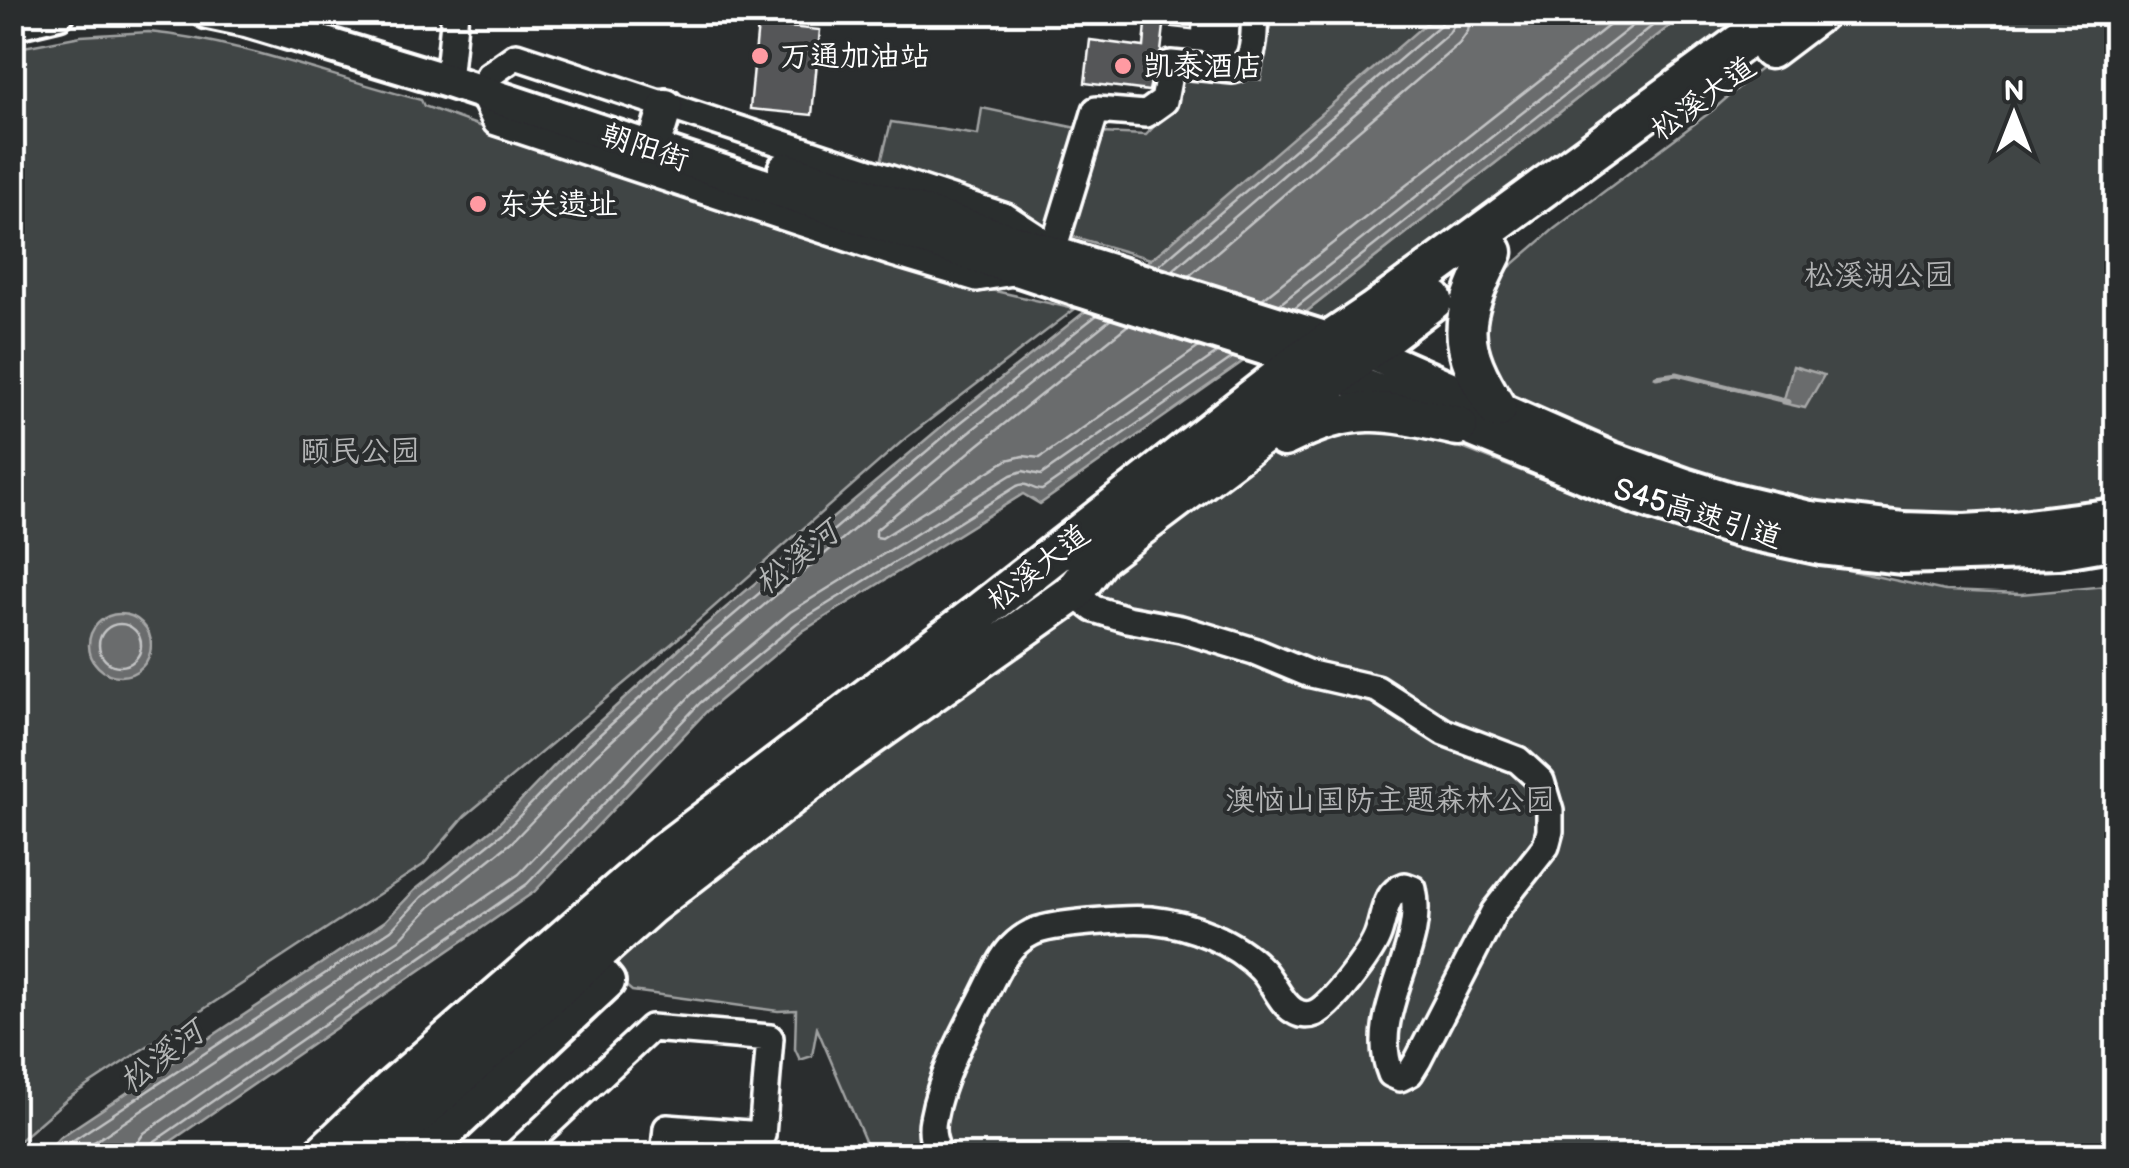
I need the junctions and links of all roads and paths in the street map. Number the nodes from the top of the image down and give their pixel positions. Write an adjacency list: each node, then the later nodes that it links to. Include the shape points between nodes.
1 (58, 12): 8 (main road)
2 (208, 12): 9 (main road, 朝阳街)
3 (280, 12): 9 (main road, 朝阳街)
4 (456, 12): 9 (street)
5 (1256, 12): 14 (street, via 1248,64 1233,70 1171,64 1164,101 1146,114 1096,110)
6 (1783, 12): 16 (highway, 松溪大道)
7 (1819, 12): 13 (highway, 松溪大道)
8 (12, 23)
9 (449, 72): 10 (main road, 朝阳街)
10 (485, 84): 11 (main road, 朝阳街); 12 (main road, 朝阳街); 15 (street, via 496,122 977,278)
11 (663, 117): 12 (main road, 朝阳街); 14 (street, via 1006,217)
12 (825, 194): 14 (main road, 朝阳街); 15 (main road, 朝阳街)
13 (1494, 252): 16 (highway, 松溪大道); 17 (highway, via 1476,287 1466,331 1470,361)
14 (1071, 264): 15 (main road, 朝阳街); 16 (main road)
15 (1023, 270)
16 (1318, 352): 17 (main road, S45高速引道); 18 (main road, S45高速引道); 19 (highway, 松溪大道); 24 (highway, 松溪大道, via 662,854)
17 (1497, 409): 20 (main road, S45高速引道, via 1685,486 1824,520 1965,530)
18 (1458, 426): 19 (highway, via 1383,411 1350,412); 21 (main road, S45高速引道, via 1685,515 1821,548 1904,558 2058,552)
19 (1214, 471): 22 (highway, 松溪大道, via 1101,556)
20 (2116, 515)
21 (2116, 542)
22 (1073, 593): 23 (highway, 松溪大道, via 842,756); 29 (street, via 1094,609 1377,689 1444,732 1530,769 1548,798 1550,831 1546,846 1494,912 1418,1060 1400,1078 1387,1063 1386,1045 1415,918 1413,890 1404,886 1389,897 1368,956 1330,1001 1305,1015 1288,1008 1260,968 1229,944 1192,929 1150,920 1034,930 995,973 952,1058 932,1120)
23 (590, 958): 25 (highway, 松溪大道); 26 (main road, via 608,982)
24 (321, 1156)
25 (370, 1156)
26 (422, 1156)
27 (514, 1156): 28 (street, via 652,1028 770,1038 762,1136 666,1128)
28 (664, 1156)
29 (939, 1156)

